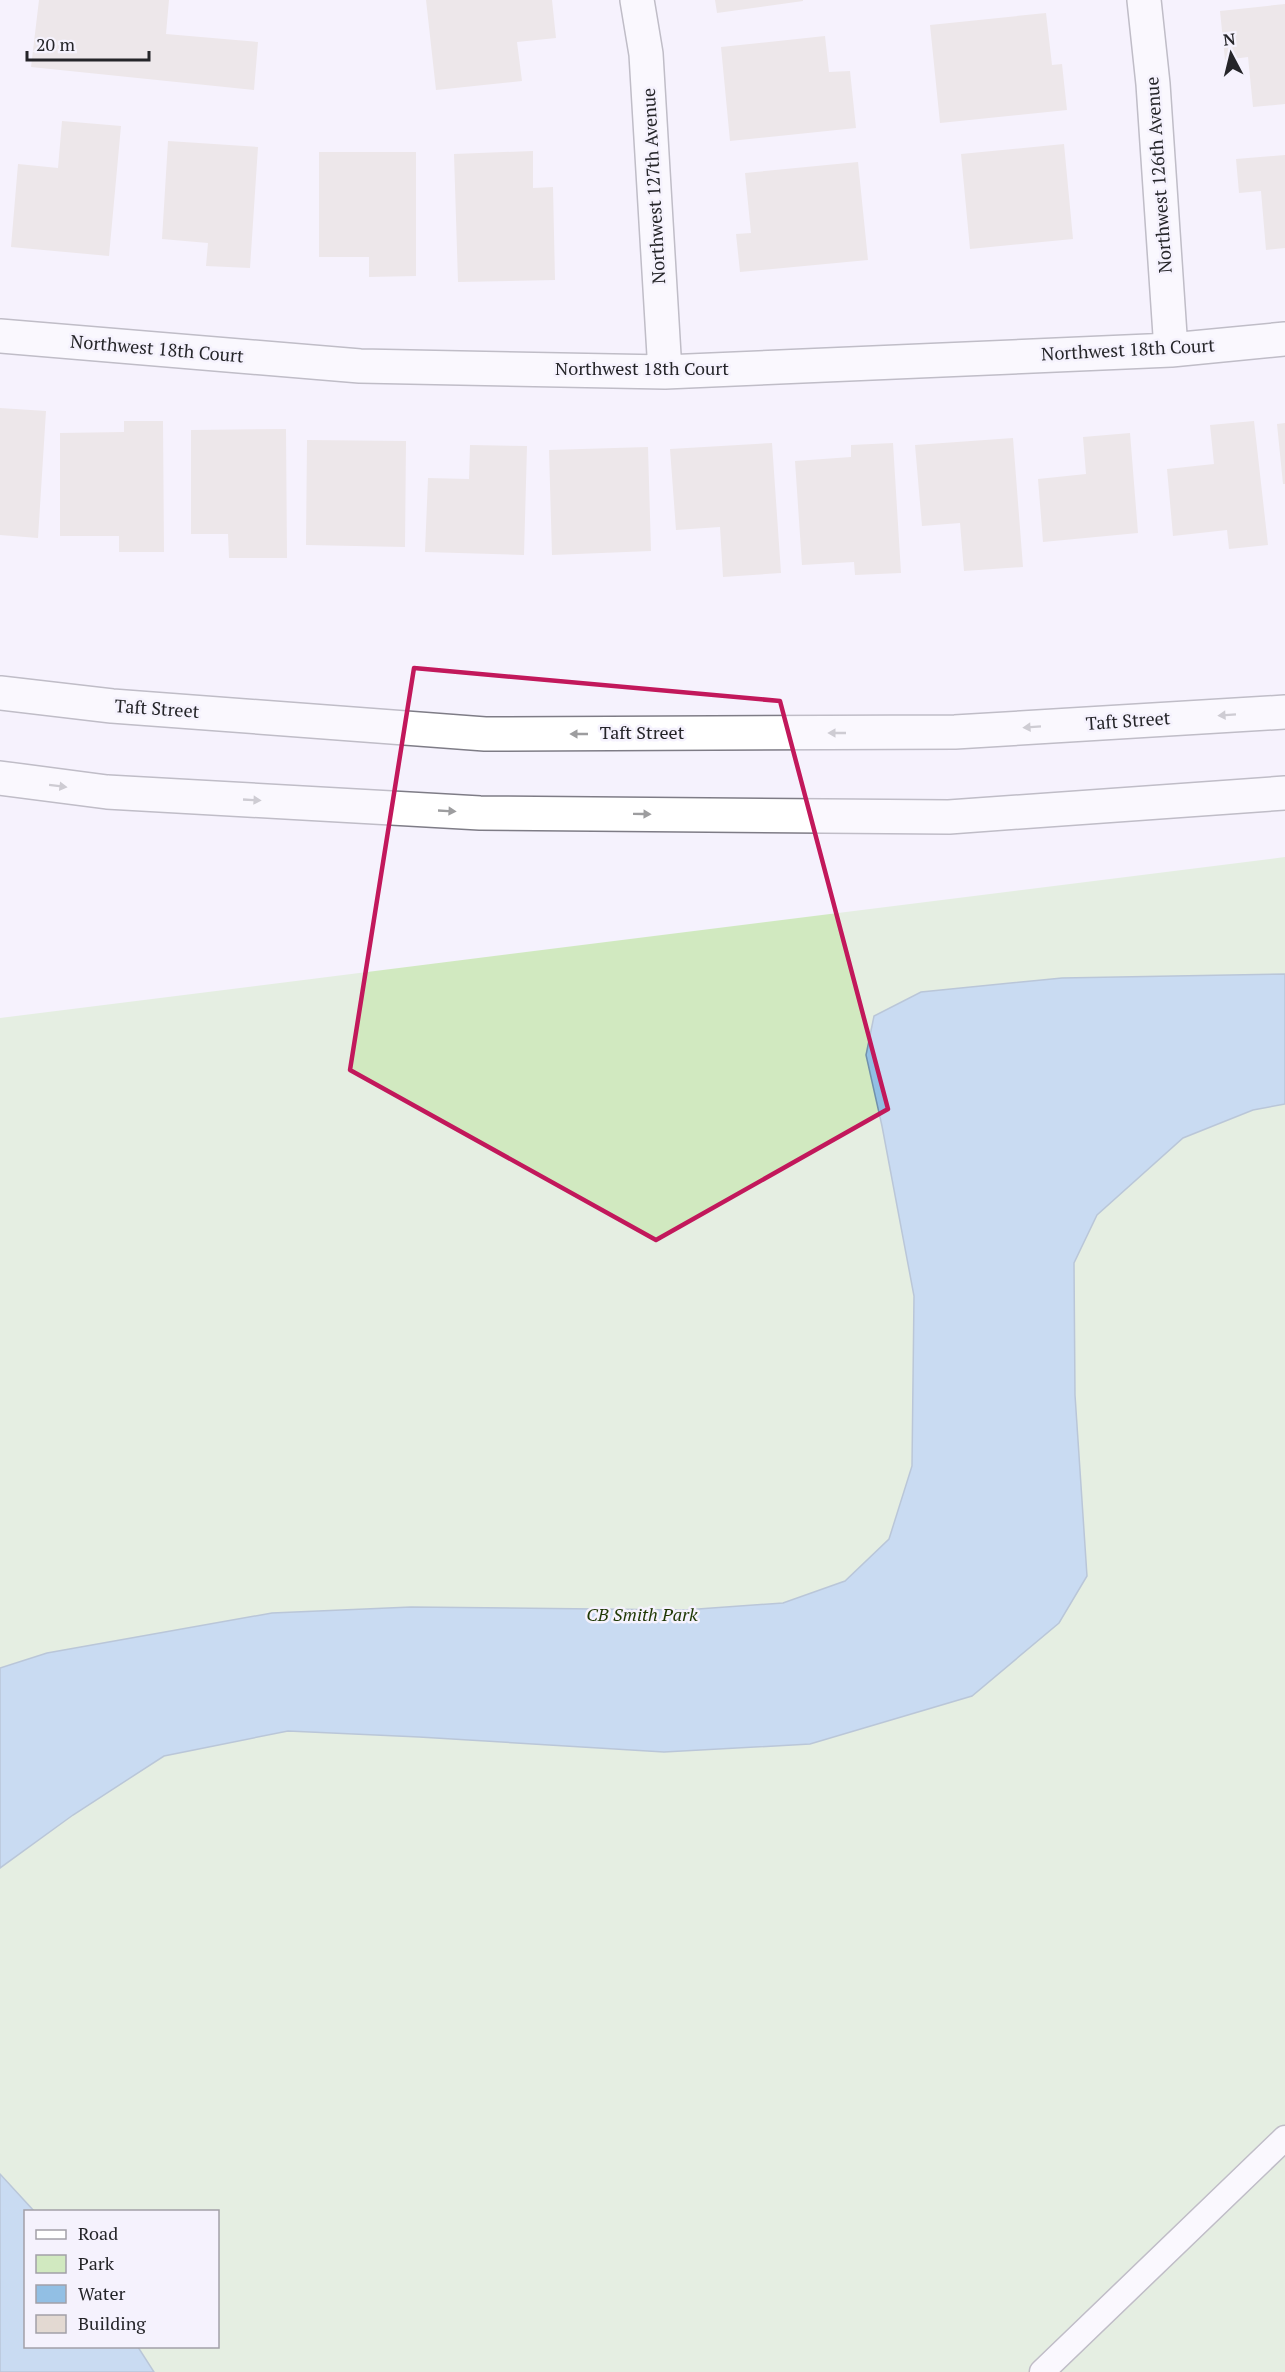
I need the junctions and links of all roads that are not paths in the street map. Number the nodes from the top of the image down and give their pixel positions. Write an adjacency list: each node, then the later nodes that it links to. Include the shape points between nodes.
1 (637, 0): 6 (street, Northwest 127th Avenue, via 646,54)
2 (1144, 0): 5 (street, Northwest 126th Avenue)
3 (0, 336): 6 (street, Northwest 18th Court, via 360,366)
4 (1285, 339): 5 (street, Northwest 18th Court)
5 (1171, 350): 6 (street, Northwest 18th Court)
6 (665, 372)
7 (0, 693): 8 (street, Taft Street, one-way to 7, via 955,732 485,734 112,706)
8 (1285, 712)
9 (0, 778): 10 (street, one-way to 10, via 107,792 515,813 949,817)
10 (1285, 793)
11 (1285, 2138): 12 (lane)
12 (1042, 2372)

